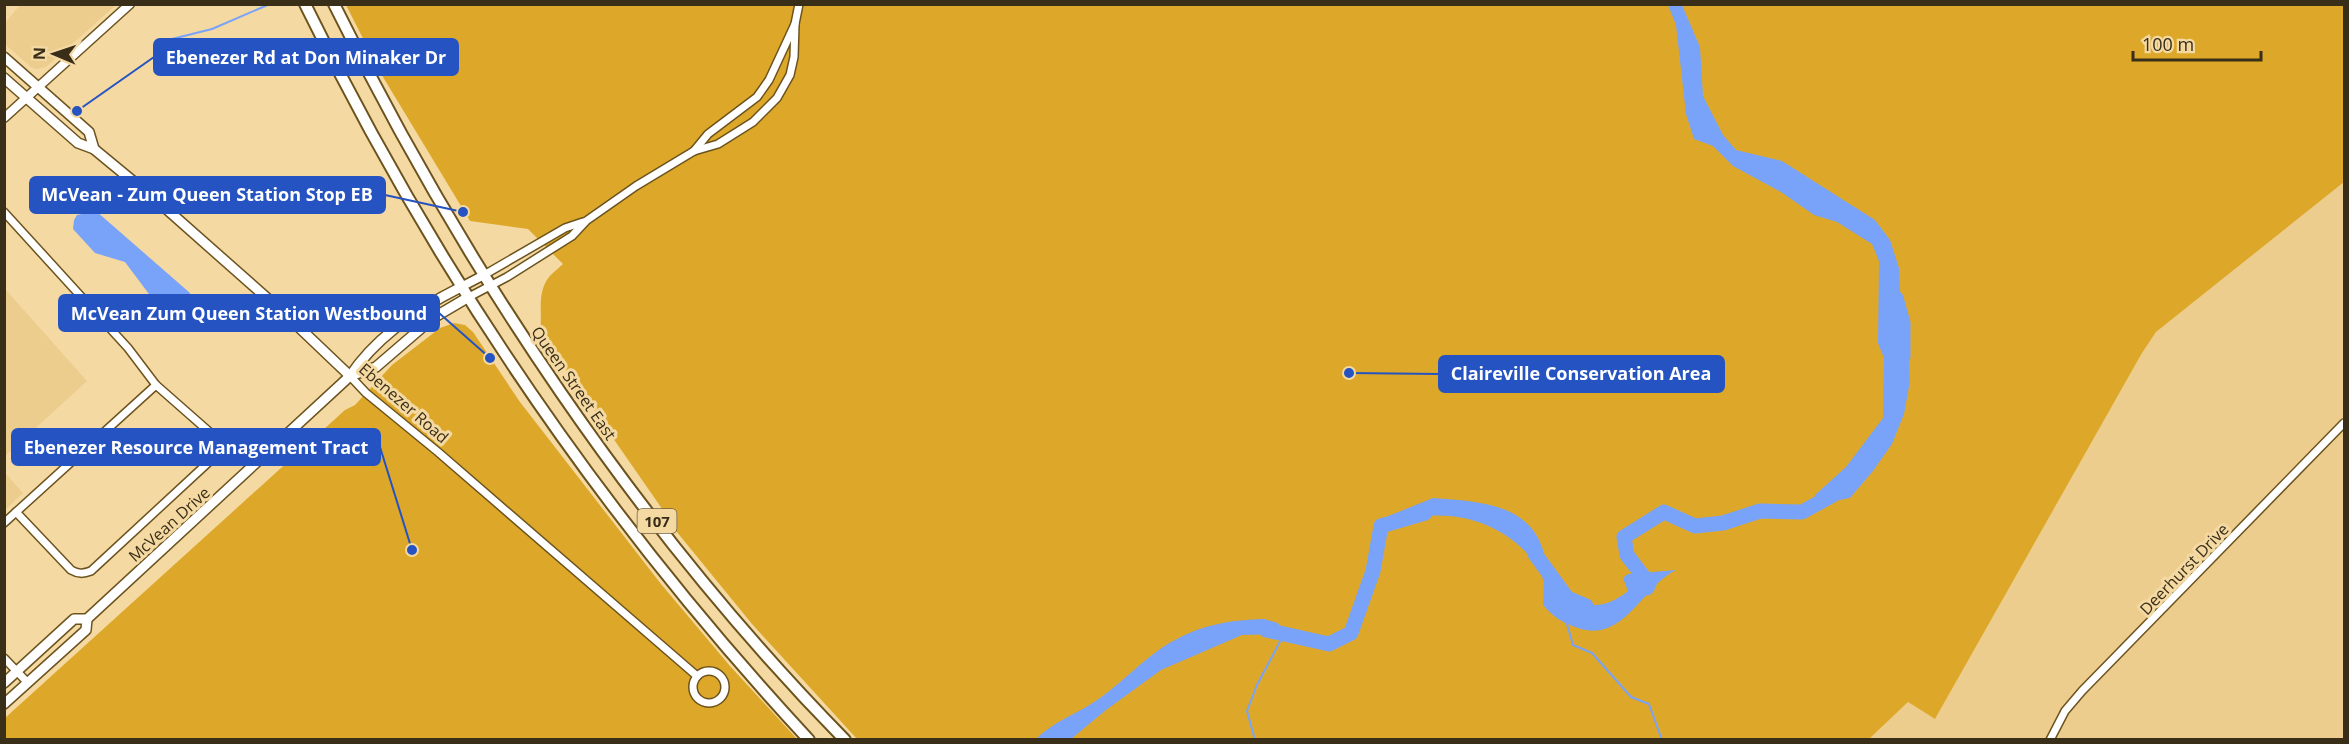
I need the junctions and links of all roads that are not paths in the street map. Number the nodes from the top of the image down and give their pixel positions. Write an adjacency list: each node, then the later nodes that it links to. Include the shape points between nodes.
1 (130, 4): 8 (street)
2 (305, 4): 17 (main road, 107, via 404,193)
3 (334, 4): 15 (main road, Queen Street East / 107, via 415,160)
4 (799, 4): 5 (street)
5 (795, 24): 12 (street, via 757,97 708,134); 12 (street, via 790,75 777,98 753,122 718,144)
6 (4, 57): 8 (main road, Ebenezer Road)
7 (4, 78): 9 (main road, Ebenezer Road)
8 (39, 87): 9 (street); 11 (main road, Ebenezer Road, via 89,132)
9 (27, 98): 10 (street); 11 (main road, Ebenezer Road, via 78,143)
10 (4, 118)
11 (94, 149): 19 (main road, Ebenezer Road, via 285,314)
12 (694, 151): 14 (street)
13 (4, 212): 20 (street, via 128,348)
14 (586, 221): 15 (street, via 565,228); 16 (street, via 572,236)
15 (484, 275): 16 (main road, Queen Street East / 107); 17 (street, McVean Drive)
16 (491, 286): 18 (street); 32 (main road, Queen Street East / 107, via 586,427 669,538)
17 (461, 287): 18 (main road, 107); 19 (main road, McVean Drive, via 398,327 364,355)
18 (467, 298): 19 (main road, McVean Drive, via 427,322 376,367); 31 (main road, 107, via 604,495 701,618)
19 (350, 376): 24 (main road, McVean Drive); 27 (street, Ebenezer Road)
20 (156, 385): 22 (street); 22 (street, via 214,436 218,451 99,563 84,573 71,570)
21 (2344, 423): 33 (street, Deerhurst Drive, via 2064,711)
22 (16, 512): 23 (street)
23 (4, 523)
24 (87, 619): 26 (main road, McVean Drive, via 74,619); 29 (main road, McVean Drive, via 86,630)
25 (4, 658): 26 (street)
26 (17, 671): 28 (main road, McVean Drive); 29 (street)
27 (697, 676): 27 (street, via 693,687 696,697 706,703 721,698 725,689 720,675 705,671)
28 (4, 683)
29 (28, 683): 30 (main road, McVean Drive)
30 (4, 704)
31 (809, 740)
32 (845, 740)
33 (2050, 740)

